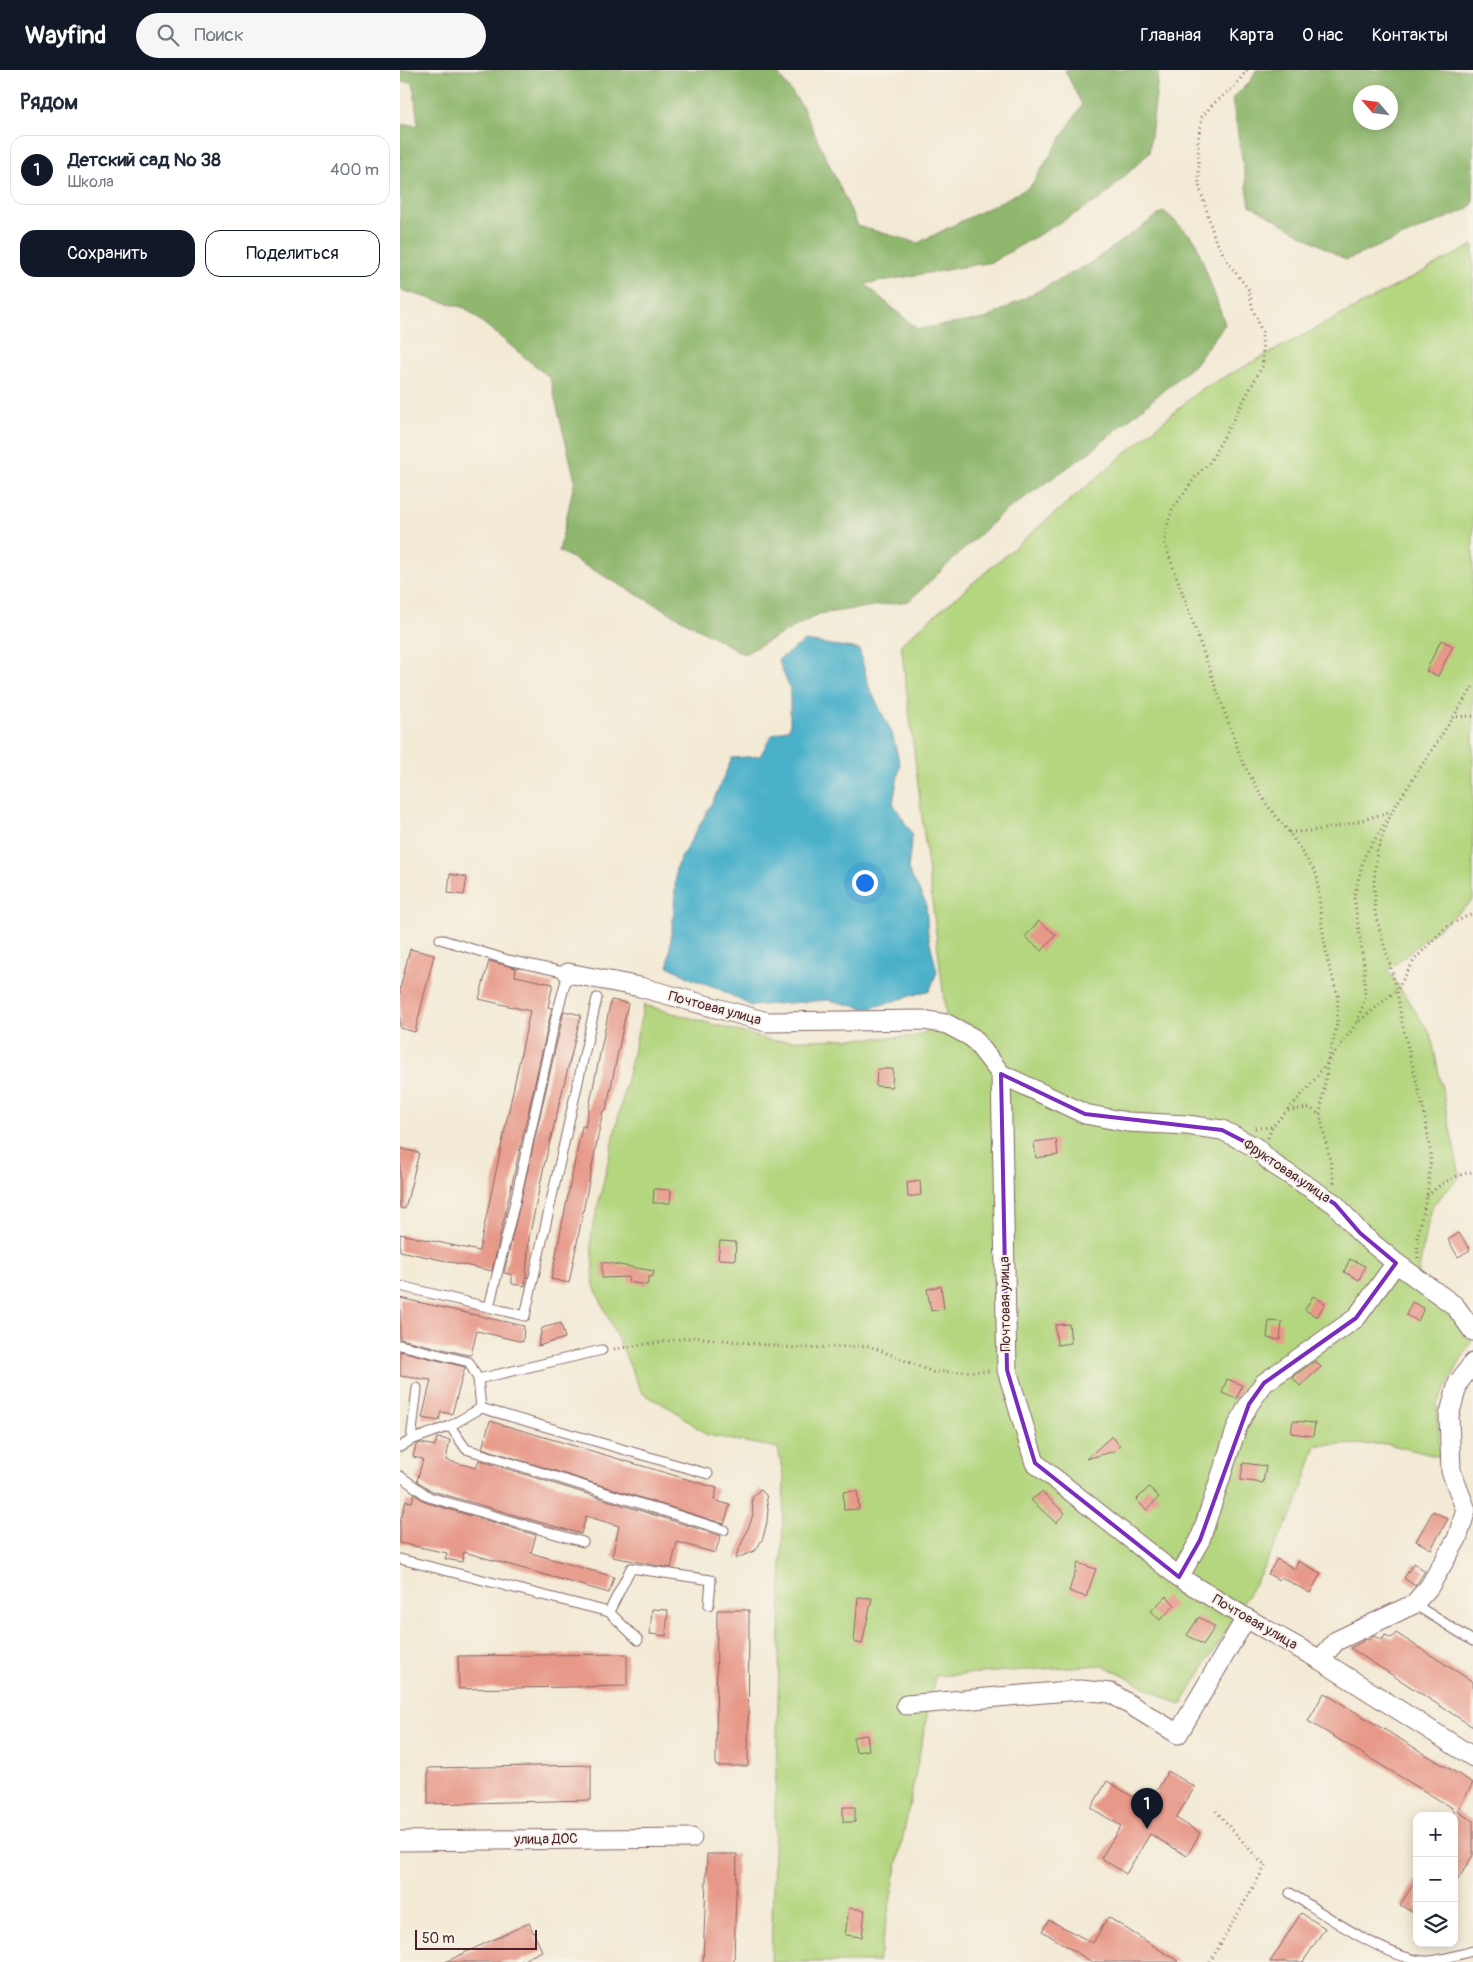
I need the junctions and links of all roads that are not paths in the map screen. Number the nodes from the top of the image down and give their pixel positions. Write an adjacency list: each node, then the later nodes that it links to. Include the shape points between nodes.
1 (440, 939): 2 (lane, via 508,960)
2 (568, 973): 4 (street, Почтовая улица, via 640,987 766,1022 899,1019 947,1024 973,1038); 7 (lane)
3 (597, 998): 7 (lane, via 525,1316)
4 (1001, 1074): 5 (street, Фруктовая улица, via 1085,1114 1127,1122 1222,1130 1255,1147 1273,1164 1335,1204 1360,1232); 23 (street, Почтовая улица, via 1007,1370 1035,1463)
5 (1396, 1263): 8 (street, Фруктовая улица, via 1455,1306); 23 (street, via 1356,1318 1264,1383 1249,1404 1237,1427 1200,1540)
6 (400, 1286): 7 (lane)
7 (489, 1307)
8 (1473, 1331)
9 (400, 1345): 12 (lane, via 469,1362)
10 (602, 1350): 12 (lane)
11 (1473, 1363): 24 (street, via 1458,1383 1449,1416 1452,1471 1466,1510 1457,1539 1429,1587)
12 (478, 1379): 14 (lane)
13 (417, 1388): 16 (lane)
14 (481, 1408): 15 (lane); 18 (lane)
15 (450, 1426): 16 (lane); 20 (lane, via 466,1449)
16 (411, 1440): 17 (lane)
17 (400, 1447)
18 (708, 1474)
19 (400, 1476): 21 (lane, via 429,1498)
20 (724, 1530)
21 (583, 1542)
22 (400, 1559): 26 (lane)
23 (1179, 1577): 27 (street, Почтовая улица)
24 (1414, 1604): 29 (lane); 30 (street, via 1336,1641)
25 (708, 1605): 26 (lane, via 711,1580 631,1568)
26 (609, 1612): 28 (lane)
27 (1246, 1618): 30 (street, Почтовая улица); 31 (street, via 1178,1734 1111,1693 1080,1690)
28 (638, 1640)
29 (1473, 1641)
30 (1320, 1660): 32 (street, Почтовая улица)
31 (906, 1705)
32 (1473, 1757)
33 (692, 1838): 34 (street, улица ДОС)
34 (400, 1841)
35 (1290, 1894): 36 (lane, via 1394,1953 1425,1962)
36 (1473, 1951)

